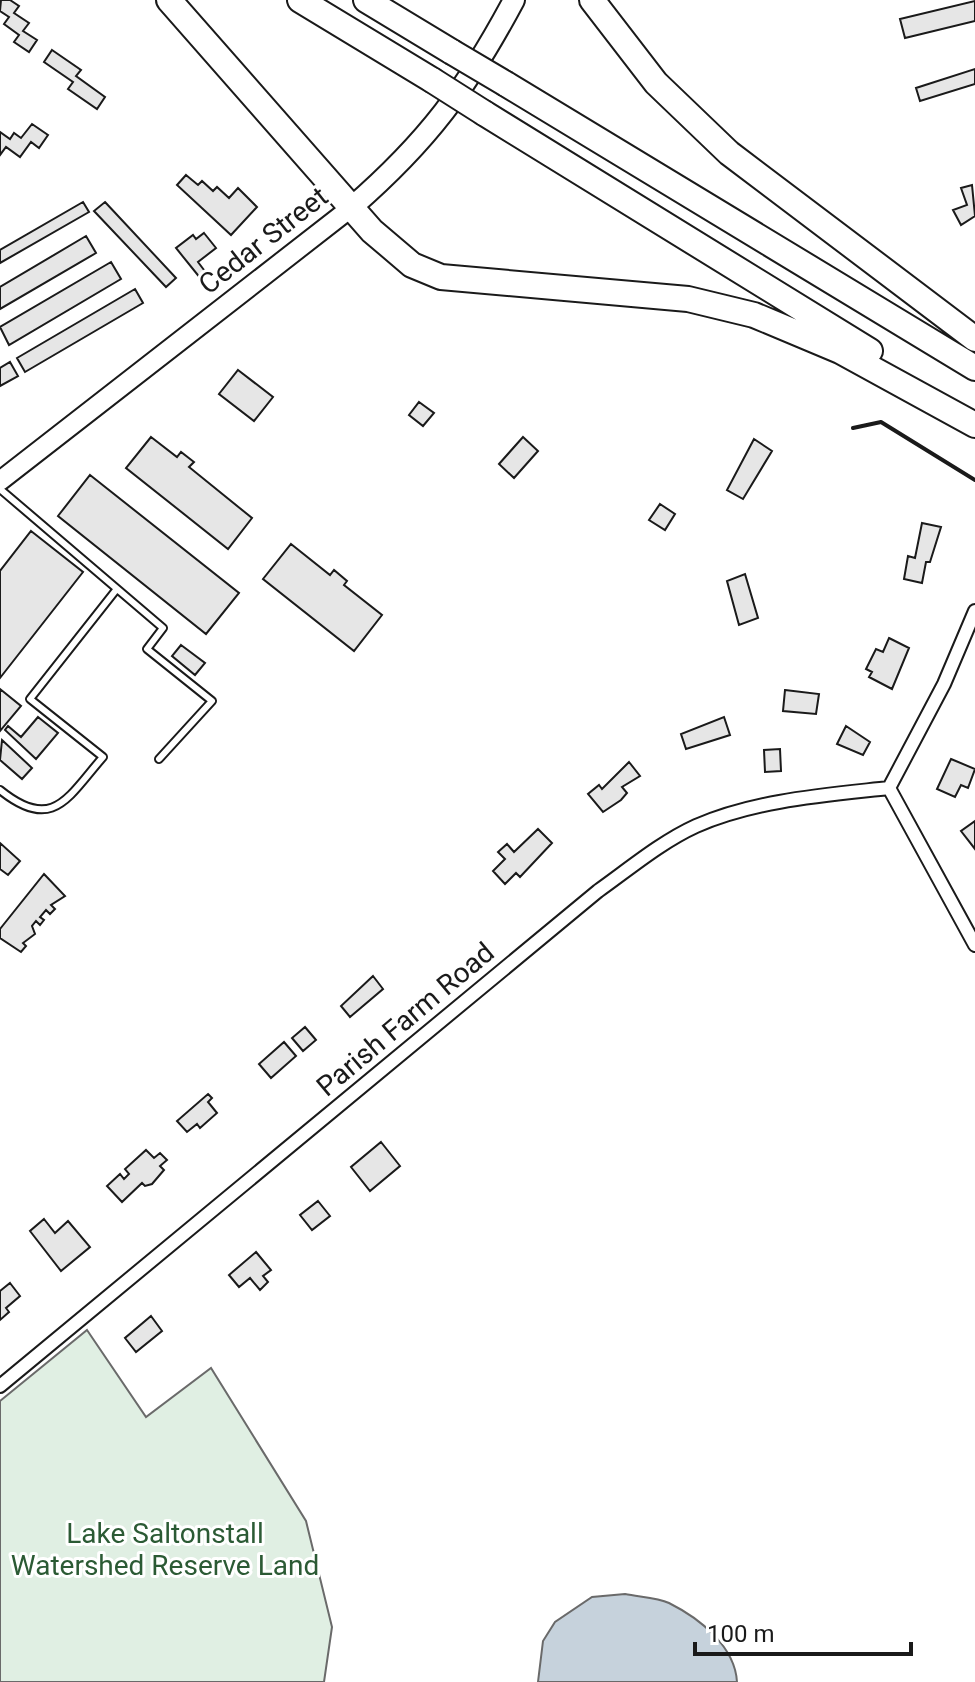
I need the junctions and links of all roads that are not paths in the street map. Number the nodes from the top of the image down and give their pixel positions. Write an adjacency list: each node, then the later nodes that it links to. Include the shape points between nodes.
1 (169, 0): 6 (highway)
2 (300, 0): 9 (highway, bridge)
3 (366, 0): 8 (highway, bridge)
4 (514, 0): 6 (main road, Cedar Street, via 439,122)
5 (592, 0): 7 (highway, via 656,83 718,143)
6 (352, 207): 10 (highway, via 397,254 426,272 453,279 688,299 754,315 840,351); 11 (main road, Cedar Street)
7 (975, 339)
8 (975, 368)
9 (975, 415)
10 (975, 425)
11 (0, 481)
12 (0, 489): 13 (lane)
13 (116, 590): 15 (lane, via 163,628 147,649 212,701); 17 (lane, via 30,699 103,757 61,806 44,812 25,807)
14 (974, 617): 16 (street)
15 (159, 759)
16 (889, 788): 18 (street); 19 (street, Parish Farm Road, via 728,813 693,827 642,859)
17 (0, 790)
18 (975, 945)
19 (0, 1386)

